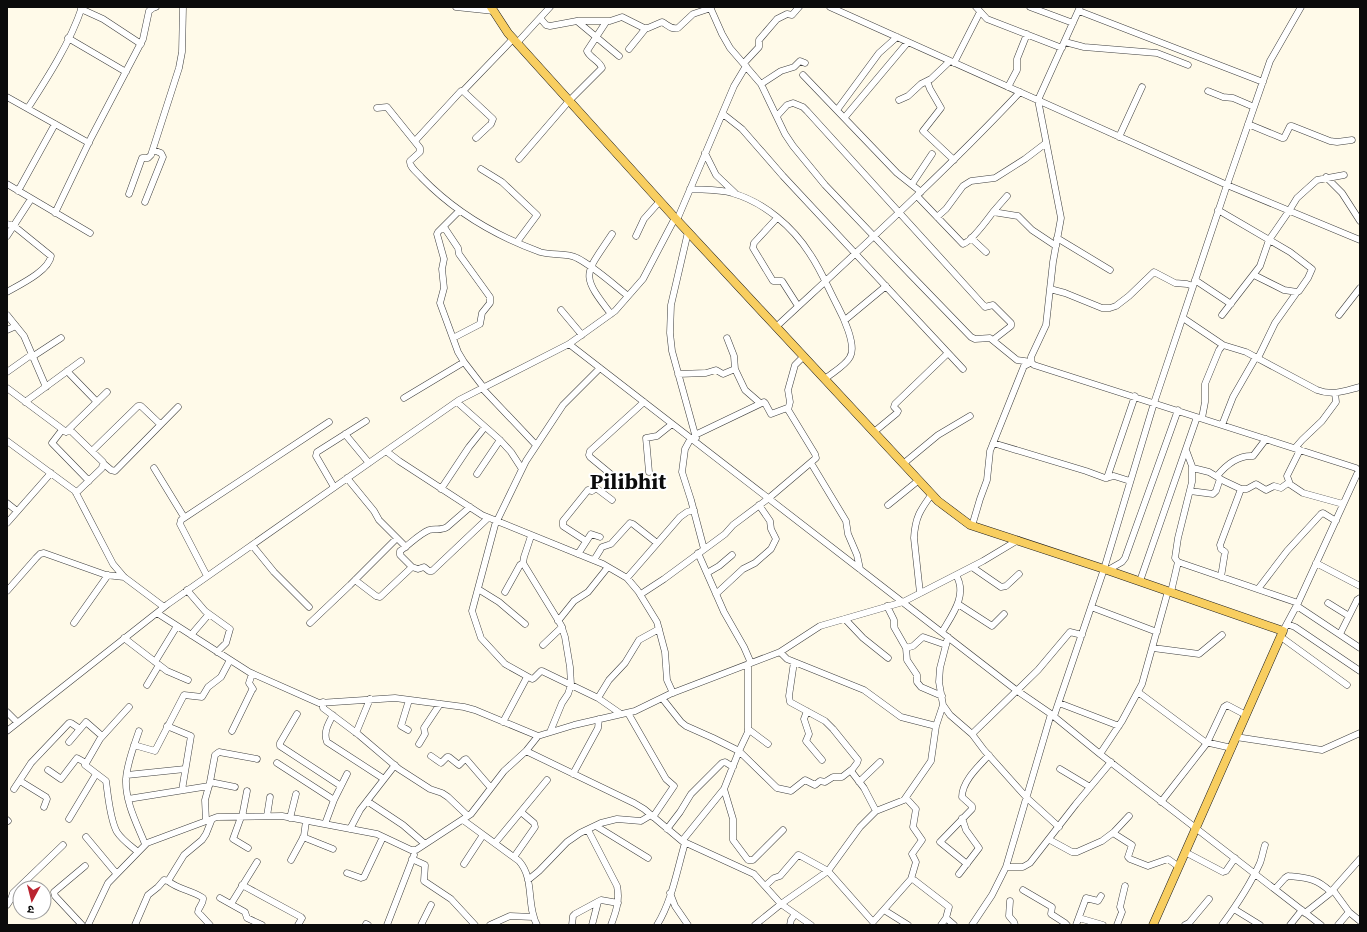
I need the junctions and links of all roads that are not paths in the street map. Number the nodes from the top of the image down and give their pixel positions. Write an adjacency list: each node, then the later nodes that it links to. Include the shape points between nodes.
1 (156, 7): 27 (street, via 149,11)
2 (183, 7): 64 (street, via 180,64)
3 (456, 7): 11 (street)
4 (550, 7): 16 (street)
5 (799, 7): 33 (street, via 793,15 787,14 777,19 759,40 759,47)
6 (830, 7): 23 (street)
7 (976, 7): 15 (street)
8 (1030, 7): 19 (street)
9 (1301, 7): 38 (street, via 1270,61)
10 (82, 8): 24 (street); 27 (street)
11 (492, 9): 25 (main road)
12 (700, 9): 14 (street); 20 (street, via 678,28 672,28 662,22)
13 (1080, 9): 19 (street); 38 (street)
14 (711, 10): 33 (street, via 730,48)
15 (980, 12): 21 (street, via 988,19); 31 (street)
16 (540, 18): 17 (street, via 548,26); 25 (street)
17 (577, 21): 18 (street); 22 (street)
18 (606, 22): 20 (street, via 622,16); 22 (street)
19 (1073, 23): 28 (street)
20 (646, 28): 29 (street)
21 (1027, 34): 28 (street); 40 (street, via 1017,59 1017,70)
22 (596, 37): 30 (street); 48 (street, via 588,52 602,68)
23 (897, 37): 26 (street); 52 (street, via 879,53)
24 (68, 38): 35 (street); 50 (street)
25 (515, 41): 42 (street); 48 (main road)
26 (908, 42): 31 (street); 55 (street)
27 (141, 44): 35 (street)
28 (1063, 45): 34 (street, via 1157,54); 47 (street)
29 (629, 49)
30 (620, 56)
31 (952, 62): 37 (street); 40 (street)
32 (805, 63): 39 (street, via 800,61 794,67 780,71)
33 (745, 65): 39 (street); 53 (street)
34 (1188, 65)
35 (126, 72): 62 (street)
36 (803, 75): 52 (street)
37 (927, 81): 46 (street); 68 (street, via 941,108 923,131)
38 (1263, 82): 49 (street)
39 (761, 84): 54 (street)
40 (1008, 87): 44 (street)
41 (1142, 87): 58 (street)
42 (463, 91): 59 (street, via 493,119); 61 (street)
43 (1208, 91): 49 (street)
44 (1020, 92): 47 (street); 68 (street)
45 (7, 97): 50 (street)
46 (899, 100)
47 (1038, 100): 58 (street); 63 (street)
48 (569, 101): 67 (street); 82 (main road)
49 (1254, 107): 57 (street)
50 (28, 108): 56 (street)
51 (377, 108): 61 (street, via 387,107)
52 (837, 110): 55 (street)
53 (723, 114): 65 (street); 109 (street, via 742,129)
54 (776, 116): 89 (street, via 793,103 803,107); 101 (street, via 793,146)
55 (845, 117): 73 (street, via 897,173)
56 (55, 124): 62 (street); 76 (street)
57 (1248, 124): 60 (street, via 1282,138 1292,126 1330,141); 74 (street)
58 (1119, 137): 74 (street)
59 (476, 138)
60 (1352, 140)
61 (415, 141): 85 (street, via 421,150 410,161 410,166)
62 (89, 143): 88 (street)
63 (1046, 143): 90 (street, via 995,178 972,181 964,186); 103 (street, via 1060,218)
64 (152, 150): 77 (street, via 150,157 142,158); 83 (street, via 161,153 163,157)
65 (705, 153): 75 (street); 78 (street, via 716,175)
66 (932, 154): 73 (street)
67 (519, 159)
68 (954, 160): 79 (street)
69 (481, 168): 106 (street, via 502,182 537,215)
70 (1344, 175): 71 (street)
71 (1326, 177): 86 (street, via 1304,190); 93 (street, via 1342,193)
72 (7, 184): 76 (street)
73 (912, 184): 79 (street)
74 (1227, 185): 84 (street); 86 (street)
75 (690, 189): 78 (street, via 719,190); 92 (street)
76 (18, 191): 81 (street)
77 (129, 194)
78 (736, 194): 91 (street, via 761,206)
79 (919, 194): 89 (street); 90 (street)
80 (1007, 196): 87 (street)
81 (31, 199): 88 (street); 94 (street)
82 (660, 201): 92 (main road); 100 (street, via 644,219)
83 (145, 202)
84 (1218, 210): 104 (street); 114 (street)
85 (460, 211): 95 (street); 106 (street)
86 (1289, 211): 104 (street); 105 (street)
87 (993, 212): 102 (street); 107 (street, via 1018,216 1032,230)
88 (55, 213): 97 (street)
89 (900, 213): 101 (street); 137 (street, via 985,307 994,305 1011,323 1011,326)
90 (938, 217): 102 (street, via 963,244)
91 (777, 218): 113 (street, via 790,229 810,254); 122 (street, via 754,243 753,248 773,281 782,281)
92 (676, 219): 96 (main road); 120 (street, via 643,279)
93 (1360, 221)
94 (10, 225): 99 (street); 118 (street, via 51,258 37,274)
95 (444, 227): 135 (street, via 437,234 444,259 444,288 440,303); 135 (street, via 458,248 459,254 490,297 490,303 482,313 480,324)
96 (688, 232): 131 (main road); 152 (street, via 670,314 671,339)
97 (90, 233)
98 (612, 234): 110 (street)
99 (7, 236)
100 (636, 236)
101 (873, 236): 109 (street); 137 (street, via 971,337 988,337)
102 (971, 238): 108 (street)
103 (1057, 238): 107 (street); 111 (street)
104 (1269, 240): 112 (street); 119 (street, via 1301,259 1312,269)
105 (1360, 240)
106 (517, 242): 110 (street, via 541,252 574,257)
107 (1056, 246): 117 (street)
108 (986, 252)
109 (855, 253): 113 (street); 115 (street)
110 (590, 267): 120 (street); 125 (street, via 591,286)
111 (1110, 270)
112 (1254, 275): 119 (street, via 1284,290); 121 (street)
113 (824, 282): 122 (street); 129 (street)
114 (1194, 283): 117 (street, via 1175,283 1154,272 1116,306 1106,308); 121 (street); 128 (street)
115 (886, 286): 129 (street); 140 (street)
116 (1360, 288): 127 (street)
117 (1050, 289): 146 (street, via 1046,325)
118 (7, 292)
119 (1297, 292): 143 (street, via 1275,323)
120 (628, 296): 125 (street)
121 (1231, 304): 126 (street)
122 (798, 306): 131 (street)
123 (561, 310): 133 (street)
124 (7, 314): 130 (street)
125 (611, 314): 133 (street)
126 (1222, 315)
127 (1339, 315)
128 (1183, 318): 139 (street); 166 (street)
129 (845, 320): 153 (street, via 852,346 850,357)
130 (16, 326): 132 (street); 141 (street, via 24,336)
131 (776, 327): 142 (main road)
132 (7, 330)
133 (582, 335): 138 (street)
134 (61, 338): 141 (street)
135 (453, 338): 144 (street)
136 (727, 338): 148 (street, via 734,356)
137 (993, 340): 146 (street, via 1017,360)
138 (569, 344): 147 (street); 157 (street)
139 (1223, 345): 143 (street); 172 (street, via 1205,384 1205,402)
140 (948, 353): 149 (street); 181 (street, via 895,404 897,414)
141 (32, 356): 151 (street); 154 (street)
142 (804, 356): 153 (main road); 169 (street, via 795,365 788,390)
143 (1257, 358): 159 (street, via 1317,390); 177 (street, via 1233,397)
144 (463, 360): 157 (street); 161 (street)
145 (80, 361): 150 (street)
146 (1031, 362): 160 (street); 187 (street, via 1024,366)
147 (600, 368): 165 (street); 188 (street, via 563,405)
148 (735, 369): 152 (street, via 725,374 716,370); 167 (street, via 745,390)
149 (963, 369)
150 (67, 371): 154 (street); 163 (street)
151 (7, 372)
152 (678, 374): 183 (street)
153 (825, 379): 181 (main road)
154 (46, 387): 162 (street)
155 (1360, 387): 159 (street)
156 (7, 388): 162 (street)
157 (483, 388): 164 (street); 188 (street)
158 (107, 392): 163 (street)
159 (1335, 393): 189 (street, via 1336,402)
160 (1135, 396): 166 (street); 207 (street)
161 (404, 398)
162 (25, 402): 180 (street)
163 (97, 402): 179 (street)
164 (457, 402): 178 (street); 192 (street)
165 (644, 402): 176 (street); 204 (street, via 589,453 590,457)
166 (1154, 402): 170 (street); 210 (street)
167 (760, 403): 169 (street, via 766,403 771,414 785,408); 183 (street)
168 (178, 407): 175 (street)
169 (788, 410): 194 (street, via 815,454 815,459)
170 (1178, 410): 172 (street); 252 (street, via 1125,558)
171 (970, 416): 196 (street, via 938,435)
172 (1200, 417): 177 (street); 190 (street)
173 (366, 421): 182 (street)
174 (329, 422): 227 (street)
175 (160, 424): 191 (street, via 138,406); 195 (street, via 115,471)
176 (672, 424): 183 (street); 201 (street, via 661,434 646,438)
177 (1222, 424): 184 (street)
178 (485, 427): 185 (street); 213 (street)
179 (69, 429): 180 (street, via 66,432); 191 (street)
180 (62, 430): 209 (street, via 52,443)
181 (874, 432): 196 (main road)
182 (344, 434): 193 (street); 212 (street, via 318,450 316,454)
183 (693, 436): 218 (street, via 697,443); 225 (street, via 685,449 682,472)
184 (1266, 439): 189 (street); 205 (street, via 1253,456 1244,456 1232,462)
185 (500, 440): 199 (street); 203 (street)
186 (7, 441): 202 (street)
187 (993, 443): 207 (street); 232 (street, via 989,455 987,480)
188 (536, 445): 199 (street)
189 (1297, 449): 200 (street); 211 (street, via 1287,476)
190 (1186, 450): 198 (street); 262 (street)
191 (92, 451): 195 (street)
192 (386, 451): 193 (street); 213 (street)
193 (369, 463): 206 (street)
194 (811, 463): 218 (street); 251 (street, via 846,520)
195 (104, 464): 209 (street)
196 (903, 464): 208 (main road)
197 (154, 468): 227 (street)
198 (1193, 468): 205 (street); 215 (street)
199 (522, 469): 229 (street)
200 (1359, 469): 221 (street)
201 (649, 472)
202 (51, 473): 216 (street); 226 (street)
203 (477, 474)
204 (613, 476)
205 (1218, 477): 214 (street); 215 (street, via 1216,490 1212,494)
206 (347, 478): 212 (street); 235 (street, via 379,520)
207 (1107, 478): 210 (street, via 1114,476)
208 (919, 480): 217 (main road); 223 (street)
209 (89, 481): 216 (street)
210 (1130, 481): 252 (street)
211 (1290, 484): 214 (street, via 1266,490 1256,484); 221 (street, via 1302,493)
212 (334, 487): 239 (street)
213 (441, 489): 224 (street)
214 (1241, 489): 259 (street, via 1220,545 1225,552)
215 (1190, 491): 245 (street, via 1178,538 1175,558)
216 (76, 493): 258 (street, via 113,564)
217 (932, 494): 232 (main road); 270 (street, via 918,515 915,529)
218 (769, 498): 222 (street); 251 (street)
219 (612, 500): 237 (street, via 596,488 588,490 563,520 563,526)
220 (7, 503): 226 (street)
221 (1344, 504): 230 (street)
222 (759, 505): 241 (street); 272 (street, via 770,521 776,539 774,544)
223 (888, 505)
224 (470, 508): 228 (street); 240 (street, via 448,528 427,531)
225 (694, 510): 238 (street, via 680,517); 241 (street)
226 (17, 511): 231 (street)
227 (184, 517): 257 (street, via 180,524)
228 (488, 518): 229 (street); 250 (street, via 432,571 424,567)
229 (497, 521): 233 (street); 264 (street)
230 (1336, 521): 247 (street); 265 (street, via 1322,513 1287,551)
231 (7, 523)
232 (972, 526): 236 (main road)
233 (531, 536): 242 (street); 246 (street)
234 (600, 537): 237 (street, via 591,534)
235 (397, 538): 240 (street); 261 (street)
236 (1018, 540): 249 (street); 252 (main road)
237 (586, 541): 242 (street)
238 (657, 543): 244 (street, via 630,523 611,544 602,546); 260 (street)
239 (252, 545): 257 (street); 280 (street, via 274,572)
240 (406, 547): 250 (street, via 400,551 400,555)
241 (701, 551): 253 (street); 271 (street)
242 (578, 554): 244 (street)
243 (732, 555): 253 (street)
244 (594, 560): 248 (street)
245 (1178, 562): 259 (street); 268 (street)
246 (523, 563): 269 (street); 287 (street)
247 (1316, 563): 263 (street); 277 (street)
248 (608, 567): 260 (street); 287 (street, via 588,592 574,601)
249 (972, 567): 254 (street, via 1001,587 1006,586); 256 (street)
250 (412, 568): 261 (street, via 380,597)
251 (860, 569): 274 (street)
252 (1106, 569): 262 (main road); 281 (street)
253 (707, 573): 272 (street)
254 (1019, 574)
255 (108, 575): 258 (street); 267 (street, via 44,553 36,558); 289 (street)
256 (956, 575): 270 (street); 276 (street, via 960,586)
257 (207, 576): 266 (street)
258 (124, 577): 279 (street)
259 (1220, 577): 265 (street)
260 (627, 578): 271 (street)
261 (355, 580): 288 (street)
262 (1140, 581): 268 (main road)
263 (1360, 586)
264 (478, 589): 290 (street, via 499,602); 317 (street, via 472,612 481,638 505,664)
265 (1258, 589): 277 (street)
266 (187, 590): 279 (street); 283 (street)
267 (7, 591)
268 (1170, 591): 294 (main road); 296 (street)
269 (505, 592)
270 (920, 593): 274 (street)
271 (641, 594): 293 (street)
272 (716, 594): 314 (street, via 744,647)
273 (1360, 598): 285 (street)
274 (903, 602): 278 (street); 295 (street)
275 (1328, 603): 285 (street)
276 (958, 604): 284 (street, via 992,626); 295 (street)
277 (1297, 604): 294 (street); 297 (street)
278 (887, 606): 286 (street); 305 (street, via 894,620 894,627)
279 (164, 607): 282 (street)
280 (309, 607)
281 (1091, 607): 296 (street); 299 (street)
282 (157, 613): 291 (street); 302 (street)
283 (209, 614): 298 (street); 308 (street, via 230,629 226,643)
284 (1004, 614)
285 (1349, 616): 297 (street)
286 (845, 619): 309 (street, via 820,626); 310 (street)
287 (558, 621): 292 (street)
288 (310, 623)
289 (74, 624)
290 (525, 624)
291 (177, 626): 298 (street); 313 (street)
292 (562, 627): 304 (street); 321 (street)
293 (659, 629): 324 (street, via 665,652 667,680); 326 (street, via 639,640)
294 (1284, 631): 315 (street, via 1295,627); 319 (street); 340 (main road)
295 (942, 632): 301 (street)
296 (1157, 632): 306 (street)
297 (1340, 634): 307 (street)
298 (191, 635): 308 (street)
299 (1082, 635): 322 (street, via 1070,632 1038,670); 332 (street)
300 (1222, 635): 306 (street, via 1199,654)
301 (948, 637): 303 (street); 322 (street)
302 (124, 638): 313 (street); 343 (street)
303 (946, 645): 305 (street, via 923,637 913,646); 325 (street, via 940,668)
304 (543, 646)
305 (906, 648): 325 (street, via 907,660 915,672 919,685)
306 (1153, 648): 323 (street)
307 (1359, 648)
308 (217, 652): 311 (street)
309 (780, 652): 312 (street); 314 (street)
310 (888, 658)
311 (230, 660): 316 (street); 345 (street, via 221,677 208,687 202,697 184,695)
312 (794, 662): 335 (street, via 789,700); 346 (street, via 864,690 901,717)
313 (157, 663): 318 (street, via 172,674); 320 (street)
314 (750, 664): 324 (street); 351 (street)
315 (1360, 671)
316 (252, 674): 330 (street, via 319,703); 353 (street, via 249,683 253,689)
317 (527, 677): 321 (street, via 534,678 542,671); 344 (street)
318 (188, 680)
319 (1347, 684)
320 (147, 685)
321 (571, 685): 326 (street); 354 (street)
322 (1016, 690): 339 (street); 357 (street)
323 (1138, 692): 347 (street); 362 (street)
324 (673, 693): 327 (street)
325 (942, 696): 333 (street)
326 (598, 698): 337 (street)
327 (662, 698): 337 (street); 368 (street, via 686,726)
328 (370, 699): 329 (street); 330 (street); 355 (street)
329 (409, 700): 331 (street); 350 (street, via 401,726)
330 (323, 702): 341 (street, via 324,708)
331 (440, 704): 344 (street, via 464,707); 363 (street, via 424,728 426,734)
332 (1059, 704): 339 (street); 347 (street)
333 (943, 705): 346 (street); 357 (street, via 950,715)
334 (129, 707): 358 (street)
335 (807, 711): 373 (street, via 804,719 809,734 806,741); 383 (street, via 829,725 858,760)
336 (7, 712): 343 (street)
337 (625, 713): 342 (street); 413 (street, via 674,786)
338 (297, 714): 393 (street, via 280,746)
339 (1052, 715): 369 (street); 404 (street)
340 (1246, 715): 360 (main road); 362 (street, via 1225,706)
341 (332, 716): 355 (street); 388 (street, via 326,727 327,742)
342 (600, 719): 354 (street); 386 (street, via 598,728)
343 (17, 722): 349 (street)
344 (503, 722): 359 (street)
345 (167, 726): 365 (street, via 155,751); 380 (street, via 190,736)
346 (936, 726): 403 (street, via 931,761)
347 (1119, 726): 369 (street)
348 (80, 729): 358 (street, via 86,722); 361 (street); 390 (street, via 69,723 31,763)
349 (7, 730)
350 (408, 730)
351 (748, 730): 364 (street); 368 (street)
352 (139, 731): 365 (street)
353 (232, 731)
354 (550, 732): 359 (street)
355 (356, 733): 378 (street)
356 (1360, 733): 360 (street, via 1326,749 1317,750)
357 (972, 734): 370 (street)
358 (102, 736): 376 (street)
359 (538, 736): 367 (street)
360 (1236, 737): 366 (main road)
361 (70, 742)
362 (1208, 743): 366 (street); 408 (street)
363 (419, 744)
364 (768, 744)
365 (134, 745): 387 (street)
366 (1232, 748): 425 (main road)
367 (526, 751): 386 (street); 396 (street, via 504,771)
368 (739, 751): 379 (street); 383 (street, via 777,788 789,791 803,780 815,785 832,777 842,778)
369 (1100, 754): 375 (street)
370 (989, 755): 404 (street); 418 (street, via 964,786 962,797 972,807)
371 (431, 756): 396 (street, via 441,763 450,757 459,765 466,759)
372 (256, 758): 392 (street, via 217,753 214,757)
373 (822, 760)
374 (880, 762): 391 (street)
375 (1111, 762): 395 (street); 408 (street)
376 (86, 763): 382 (street, via 77,758 61,779); 384 (street, via 86,767)
377 (277, 763): 406 (street)
378 (394, 765): 388 (street); 417 (street, via 430,789 445,795)
379 (733, 767): 397 (street); 427 (street, via 726,762 722,763 690,795)
380 (185, 768): 387 (street); 399 (street)
381 (1060, 768): 395 (street)
382 (48, 770)
383 (851, 770): 391 (street)
384 (96, 774): 419 (street); 445 (street, via 106,781 114,826)
385 (347, 774): 393 (street)
386 (573, 774): 413 (street, via 634,803)
387 (127, 775): 405 (street)
388 (384, 779): 407 (street)
389 (547, 780): 411 (street)
390 (20, 781): 398 (street); 409 (street, via 46,797)
391 (859, 782): 410 (street)
392 (210, 784): 394 (street); 399 (street); 420 (street, via 205,800)
393 (341, 786): 406 (street)
394 (235, 787)
395 (1090, 787): 424 (street)
396 (491, 788): 417 (street)
397 (724, 789): 429 (street, via 733,819 733,840 748,860 753,860); 436 (street)
398 (14, 790)
399 (182, 790): 405 (street)
400 (247, 791): 415 (street)
401 (296, 794): 416 (street)
402 (270, 797): 412 (street)
403 (906, 798): 410 (street); 464 (street, via 916,809 913,827 922,840 912,854 916,862)
404 (1027, 798): 424 (street); 457 (street)
405 (128, 799): 438 (street)
406 (334, 800): 422 (street)
407 (367, 801): 426 (street); 439 (street, via 403,825)
408 (1161, 802): 425 (street)
409 (44, 806)
410 (876, 811): 459 (street, via 860,827)
411 (521, 812): 437 (street); 447 (street, via 536,827)
412 (267, 816): 415 (street); 416 (street)
413 (652, 816): 423 (street, via 641,821 617,819); 427 (street)
414 (1129, 816): 430 (street)
415 (242, 817): 420 (street, via 217,817); 442 (street, via 234,839)
416 (290, 818): 421 (street)
417 (465, 818): 431 (street); 439 (street)
418 (962, 818): 455 (street, via 966,830 979,848); 455 (street, via 940,842)
419 (69, 819)
420 (209, 820): 438 (street); 466 (street, via 202,840 184,855)
421 (306, 821): 422 (street); 433 (street)
422 (325, 824): 426 (street)
423 (596, 826): 428 (street); 448 (street)
424 (1059, 827): 435 (street)
425 (1196, 828): 446 (main road); 449 (street)
426 (350, 829): 434 (street)
427 (667, 829): 436 (street)
428 (588, 830): 465 (street, via 567,842); 479 (street, via 617,886)
429 (783, 830)
430 (1113, 833): 435 (street, via 1100,842 1074,853); 458 (street, via 1132,845 1128,857 1130,859 1148,866 1168,858)
431 (483, 835): 437 (street); 454 (street)
432 (86, 837): 460 (street)
433 (303, 837): 443 (street); 452 (street)
434 (383, 837): 444 (street); 461 (street, via 364,877)
435 (1050, 840): 457 (street, via 1030,863 1023,867)
436 (684, 842): 468 (street, via 754,874); 473 (street)
437 (495, 843): 447 (street)
438 (145, 844): 445 (street)
439 (425, 844): 444 (street)
440 (63, 845): 483 (street, via 13,893)
441 (1266, 846): 463 (street)
442 (248, 848)
443 (333, 849)
444 (414, 850): 450 (street)
445 (138, 852): 460 (street)
446 (1185, 852): 449 (street, via 1223,872); 458 (main road)
447 (514, 857): 465 (street, via 523,865)
448 (648, 858)
449 (1235, 858): 463 (street)
450 (412, 859): 502 (street); 504 (street, via 425,865 424,881 451,899)
451 (1360, 859): 472 (street)
452 (290, 860)
453 (257, 862): 467 (street)
454 (464, 864)
455 (967, 864): 462 (street)
456 (84, 866): 495 (street, via 54,892)
457 (1006, 867): 518 (street, via 992,895)
458 (1179, 867): 524 (main road)
459 (828, 871): 468 (street, via 798,855 780,876); 482 (street); 485 (street, via 873,922)
460 (116, 873): 496 (street, via 106,885)
461 (347, 873)
462 (959, 874)
463 (1255, 874): 470 (street); 484 (street)
464 (911, 879): 485 (street); 491 (street, via 949,906)
465 (528, 880): 489 (street)
466 (168, 881): 490 (street, via 203,898 198,911); 497 (street, via 164,880 148,895)
467 (242, 885): 480 (street); 501 (street, via 301,917)
468 (765, 886): 482 (street)
469 (1125, 886): 523 (street)
470 (1275, 889): 472 (street, via 1288,876 1313,880); 486 (street)
471 (1023, 890): 520 (street, via 1052,906 1051,914)
472 (1332, 891): 486 (street); 487 (street)
473 (670, 893): 510 (street, via 664,912); 511 (street, via 675,906)
474 (1101, 896): 492 (street, via 1098,901 1086,898)
475 (220, 898): 480 (street)
476 (1209, 899): 525 (street)
477 (1010, 901): 519 (street, via 1009,916)
478 (598, 902): 479 (street, via 603,900); 507 (street, via 575,914); 508 (street)
479 (618, 903): 509 (street)
480 (231, 904): 500 (street, via 245,912 247,918)
481 (431, 904): 503 (street)
482 (781, 904): 488 (street); 512 (street)
483 (7, 905)
484 (1234, 909): 526 (street); 527 (street)
485 (884, 910): 515 (street)
486 (1304, 912): 494 (street); 528 (street)
487 (1349, 912): 493 (street); 530 (street)
488 (795, 914): 513 (street); 514 (street)
489 (533, 917): 505 (street, via 510,916); 506 (street)
490 (203, 918): 498 (street); 499 (street)
491 (946, 918): 516 (street); 517 (street)
492 (1079, 918): 521 (street); 522 (street)
493 (1360, 921)
494 (1313, 923): 529 (street)
495 (82, 925)
496 (88, 925)
497 (135, 925)
498 (200, 925)
499 (210, 925)
500 (262, 925)
501 (298, 925)
502 (387, 925)
503 (421, 925)
504 (475, 925)
505 (490, 925)
506 (537, 925)
507 (572, 925)
508 (592, 925)
509 (611, 925)
510 (656, 925)
511 (688, 925)
512 (755, 925)
513 (790, 925)
514 (811, 925)
515 (908, 925)
516 (941, 925)
517 (954, 925)
518 (972, 925)
519 (1015, 925)
520 (1066, 925)
521 (1076, 925)
522 (1103, 925)
523 (1118, 925)
524 (1153, 925)
525 (1187, 925)
526 (1222, 925)
527 (1260, 925)
528 (1290, 925)
529 (1321, 925)
530 (1338, 925)

